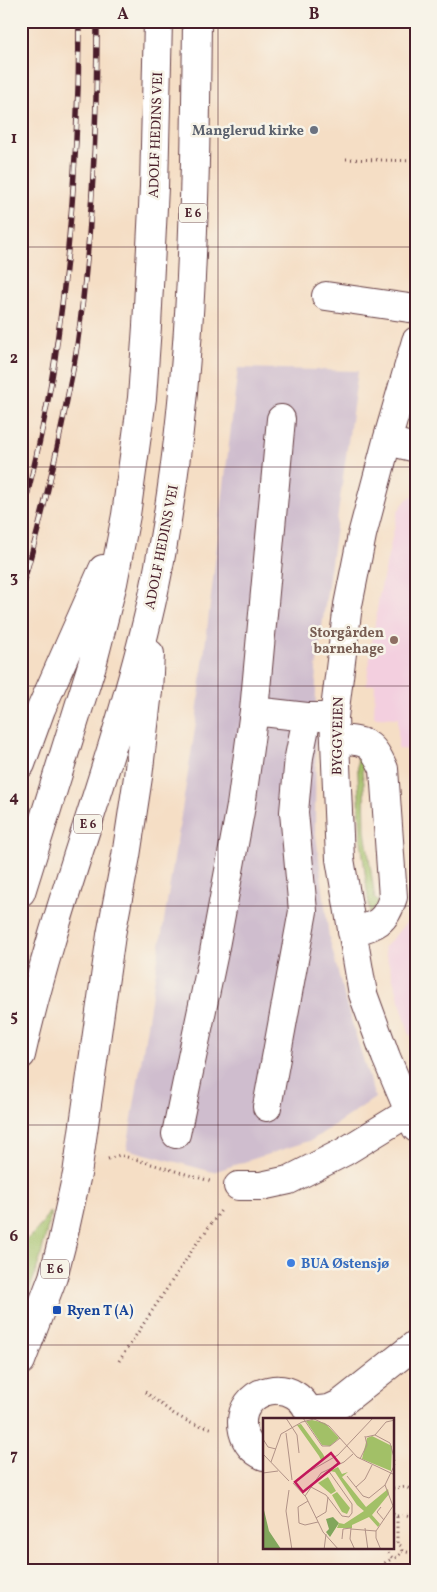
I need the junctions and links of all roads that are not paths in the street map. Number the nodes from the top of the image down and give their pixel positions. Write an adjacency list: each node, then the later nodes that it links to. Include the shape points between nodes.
1 (158, 21): 9 (main road, ADOLF HEDINS VEI, via 147,326 142,398)
2 (197, 21): 10 (main road, ADOLF HEDINS VEI / E 6, via 188,327 177,453)
3 (326, 296): 4 (main road)
4 (416, 308)
5 (416, 341): 7 (main road, BYGGVEIEN)
6 (281, 419): 11 (main road)
7 (387, 441): 8 (main road); 13 (main road, BYGGVEIEN, via 362,535 348,605)
8 (416, 448)
9 (126, 515): 14 (main road, via 41,709); 15 (main road, ADOLF HEDINS VEI, via 92,665)
10 (154, 592): 17 (main road, ADOLF HEDINS VEI / E 6, via 108,760 43,966); 22 (main road, E 6, via 148,691 138,777 78,1164 60,1251)
11 (254, 711): 12 (main road); 20 (main road, via 241,806)
12 (307, 717): 13 (main road); 18 (main road, via 299,757 294,812 303,912)
13 (334, 728): 16 (main road, BYGGVEIEN, via 340,858); 16 (main road, via 372,747 384,769 393,897 379,923)
14 (21, 764)
15 (21, 892)
16 (352, 932): 19 (main road, BYGGVEIEN, via 363,994)
17 (21, 1055)
18 (267, 1107)
19 (412, 1120): 21 (main road, via 290,1180 261,1186)
20 (176, 1134)
21 (238, 1186)
22 (26, 1331): 24 (main road, E 6)
23 (416, 1344): 25 (main road, via 340,1404)
24 (21, 1361)
25 (310, 1415): 26 (main road, via 304,1402 286,1390 275,1389 255,1397 243,1415 242,1426 250,1446)
26 (263, 1456)

